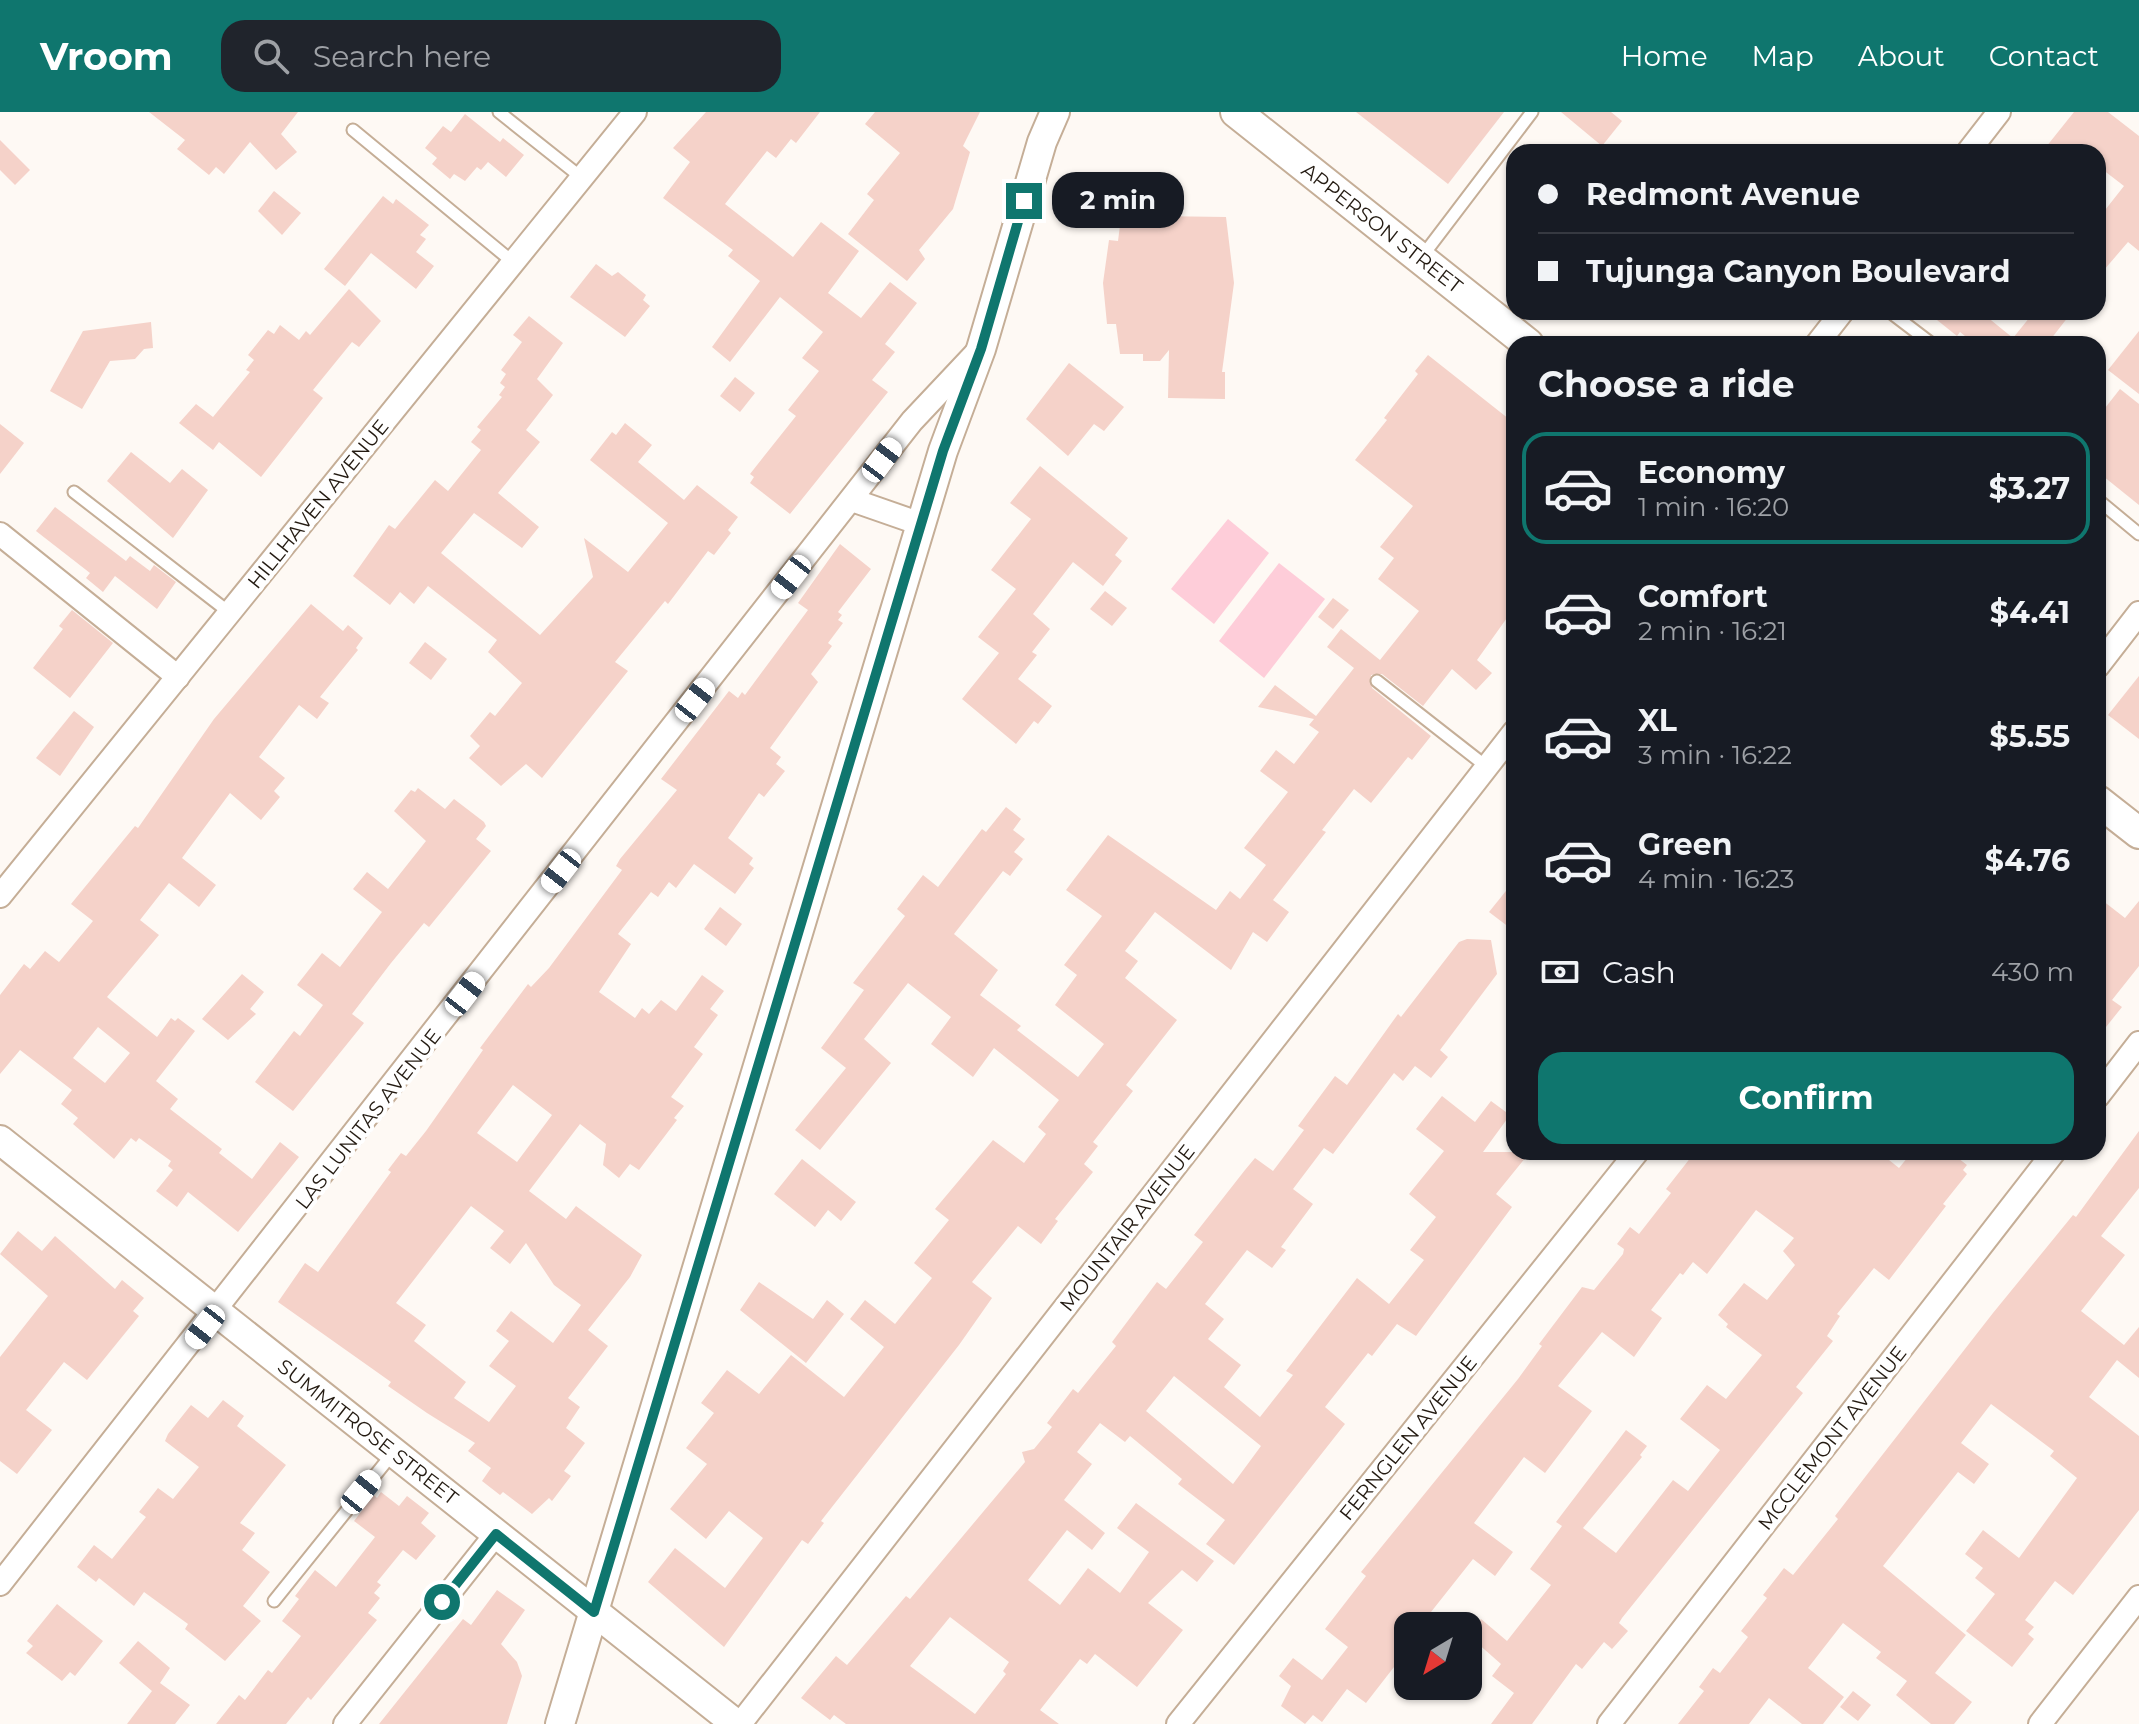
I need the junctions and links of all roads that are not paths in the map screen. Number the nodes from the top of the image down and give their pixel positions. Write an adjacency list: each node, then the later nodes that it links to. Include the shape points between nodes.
1 (499, 112): 11 (lane)
2 (635, 112): 11 (street, HILLHAVEN AVENUE)
3 (1055, 112): 19 (street)
4 (1236, 112): 12 (main road, APPERSON STREET)
5 (1532, 112): 8 (lane)
6 (1999, 112): 9 (street)
7 (353, 130): 13 (lane)
8 (1508, 144)
9 (1974, 144)
10 (1506, 146): 12 (lane)
11 (582, 178): 13 (street, HILLHAVEN AVENUE)
12 (1421, 259): 16 (main road, APPERSON STREET)
13 (514, 263): 26 (street, HILLHAVEN AVENUE)
14 (1836, 320): 17 (street)
15 (1900, 320): 18 (lane)
16 (1518, 336)
17 (1823, 336)
18 (1922, 336)
19 (981, 349): 21 (street, LAS LUNITAS AVENUE, via 912,421); 23 (street)
20 (74, 492): 26 (lane)
21 (852, 500): 23 (street); 41 (street, LAS LUNITAS AVENUE)
22 (2106, 507): 25 (lane)
23 (921, 524): 47 (street)
24 (0, 534): 29 (street)
25 (2139, 534)
26 (230, 613): 29 (street, HILLHAVEN AVENUE)
27 (2139, 613): 28 (street)
28 (2106, 656)
29 (178, 677): 35 (street, HILLHAVEN AVENUE)
30 (1377, 681): 32 (lane)
31 (1506, 742): 32 (street, MOUNTAIR AVENUE)
32 (1487, 767): 51 (street, MOUNTAIR AVENUE)
33 (2106, 807): 34 (main road)
34 (2139, 833)
35 (0, 896)
36 (2139, 1043): 37 (street)
37 (2106, 1086)
38 (0, 1140): 41 (street, SUMMITROSE STREET)
39 (1631, 1160): 52 (street, FERNGLEN AVENUE)
40 (2048, 1160): 48 (street, MCCLEMONT AVENUE)
41 (217, 1312): 42 (street, SUMMITROSE STREET); 44 (street, LAS LUNITAS AVENUE)
42 (394, 1452): 43 (street, SUMMITROSE STREET); 46 (lane)
43 (496, 1534): 47 (street, SUMMITROSE STREET); 49 (street)
44 (0, 1584)
45 (2139, 1597): 53 (street)
46 (274, 1601)
47 (594, 1612): 50 (street); 51 (street, SUMMITROSE STREET)
48 (1613, 1722)
49 (345, 1724)
50 (560, 1724)
51 (738, 1724)
52 (1178, 1724)
53 (2040, 1724)

